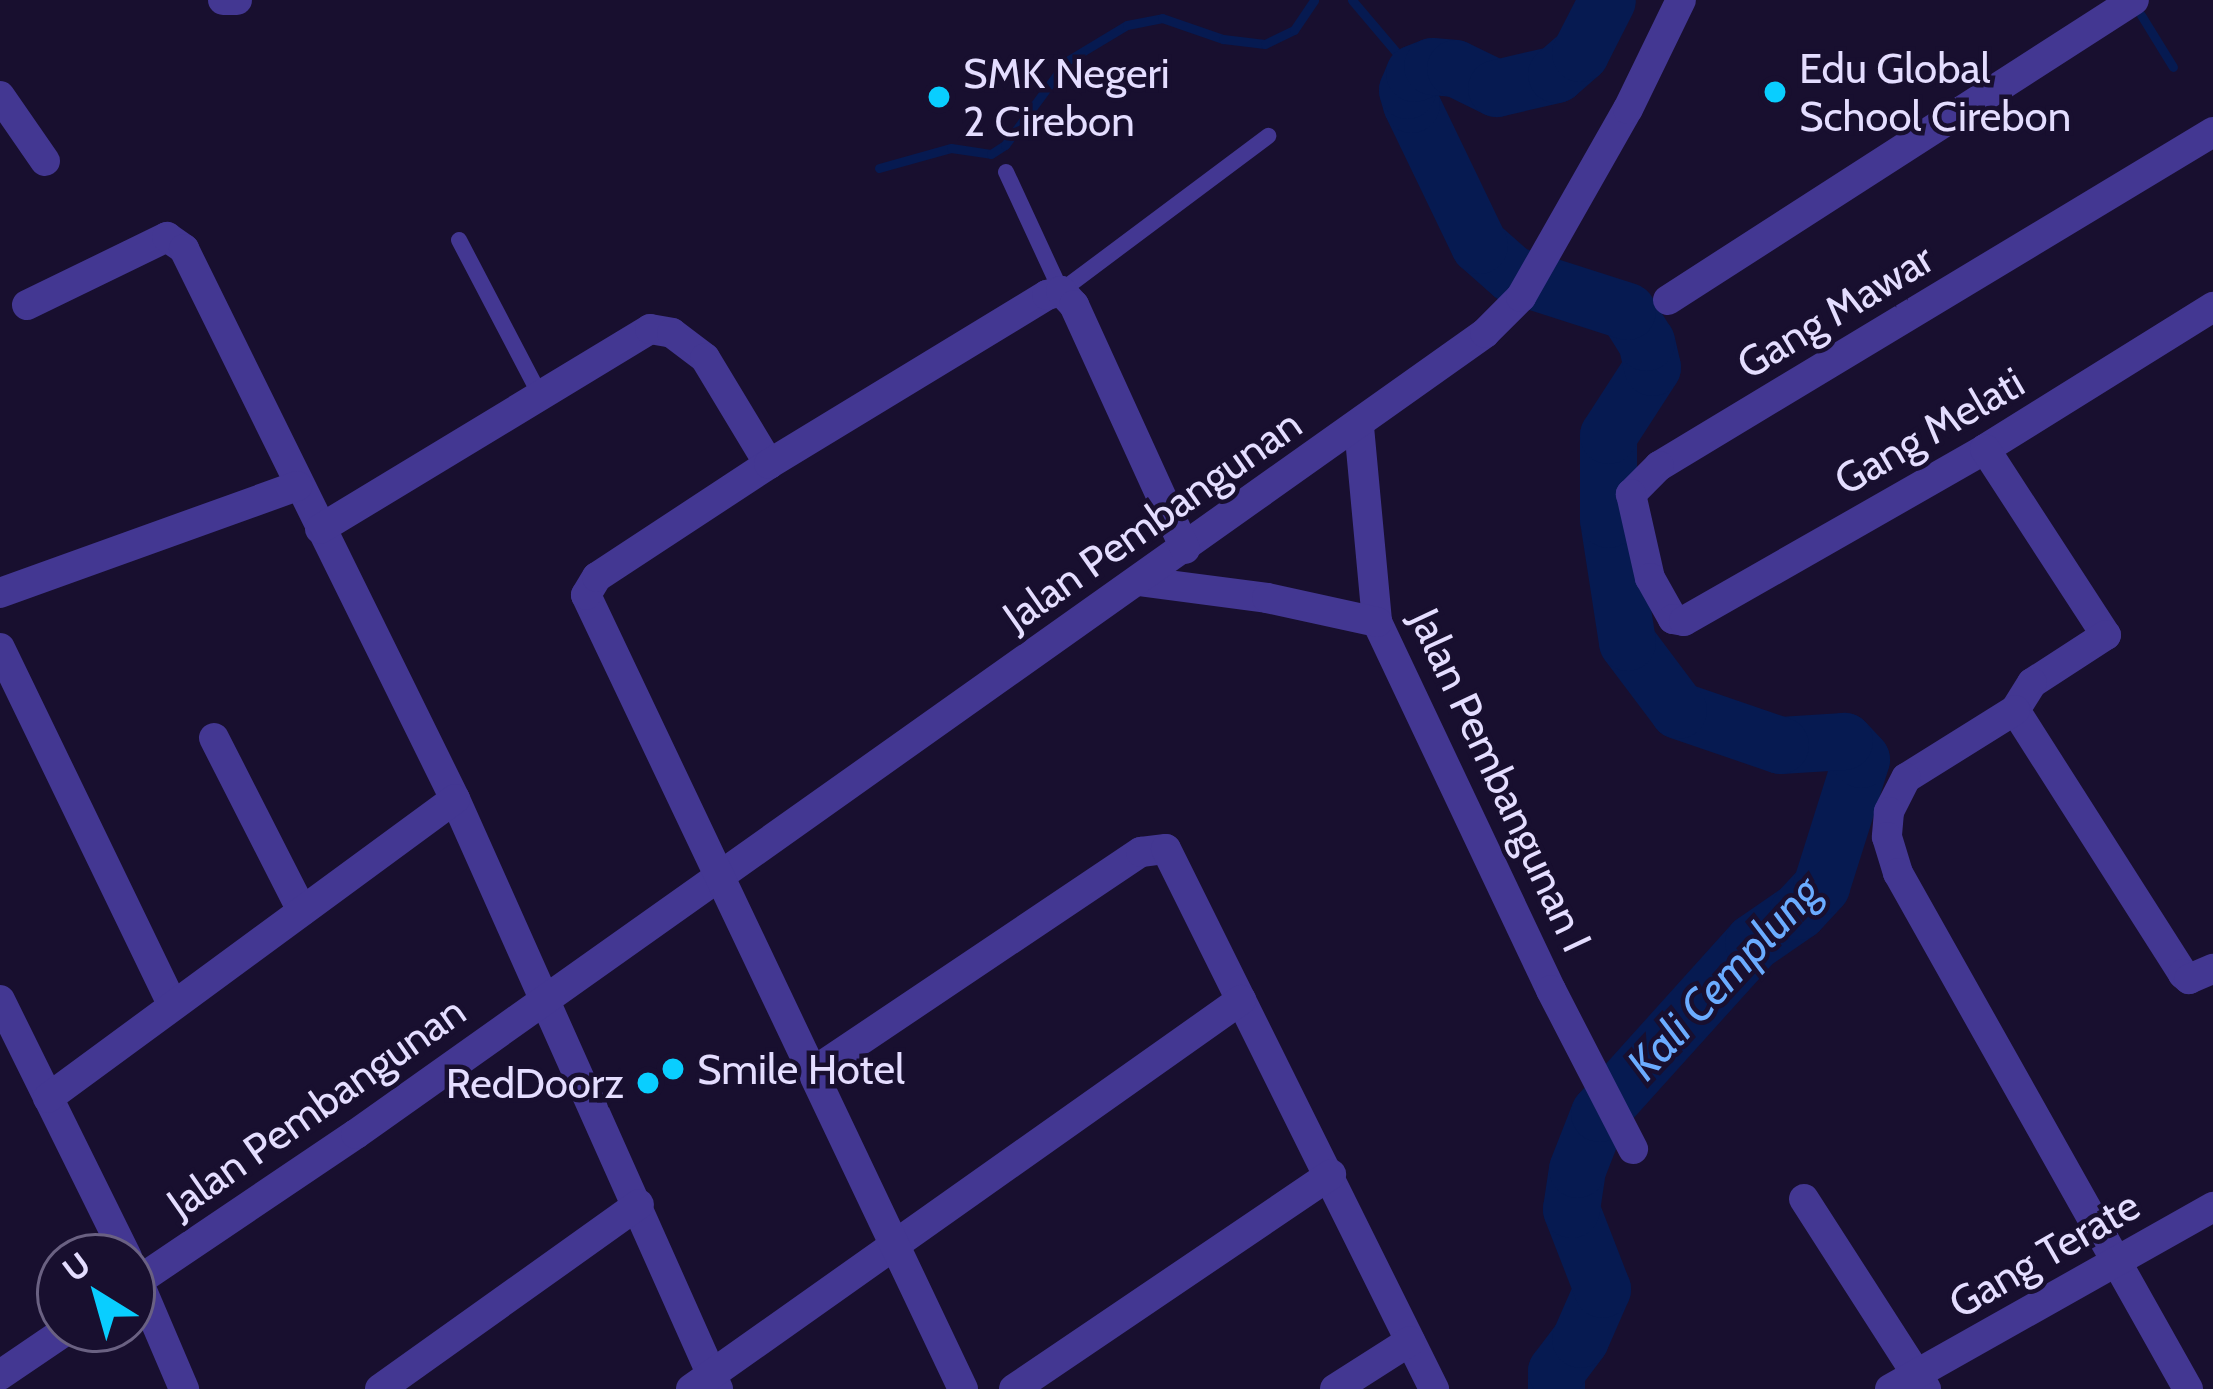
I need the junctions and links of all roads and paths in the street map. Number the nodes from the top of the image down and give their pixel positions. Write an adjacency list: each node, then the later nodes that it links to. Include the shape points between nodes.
1 (1681, 0): 14 (street, Jalan Pembangunan, via 1522,297)
2 (2134, 0): 10 (street)
3 (0, 95): 6 (street)
4 (2213, 132): 22 (street, Gang Mawar, via 1679,454 1633,490 1649,576 1672,617)
5 (1268, 136): 9 (lane)
6 (45, 161)
7 (1006, 172): 9 (lane)
8 (459, 240): 13 (lane)
9 (1061, 291): 16 (street); 19 (street, via 1075,305)
10 (1668, 300)
11 (27, 305): 17 (street, via 166,237 184,249)
12 (2213, 307): 15 (street, Gang Melati)
13 (538, 391): 16 (street, via 638,332 662,328 705,358); 18 (street)
14 (1359, 427): 19 (street, Jalan Pembangunan); 23 (street, Jalan Pembangunan I)
15 (1985, 449): 22 (street, Gang Melati); 25 (street, via 2106,635 2032,683)
16 (769, 464): 28 (street, via 596,577 586,595)
17 (297, 486): 18 (street); 21 (street)
18 (320, 529): 27 (street)
19 (1185, 549): 20 (street, Jalan Pembangunan)
20 (1138, 581): 23 (street); 28 (street, Jalan Pembangunan)
21 (0, 593)
22 (1684, 621)
23 (1377, 622): 37 (street, Jalan Pembangunan I)
24 (0, 648): 34 (street)
25 (2015, 710): 30 (street, via 2183,974 2189,980); 45 (street, via 1906,778 1887,837 1898,873)
26 (214, 738): 29 (street)
27 (454, 799): 29 (street); 31 (street)
28 (718, 873): 31 (street, Jalan Pembangunan); 35 (street)
29 (302, 911): 34 (street)
30 (2213, 969)
31 (547, 997): 40 (street); 44 (street, Jalan Pembangunan)
32 (0, 1000): 36 (street)
33 (1241, 1000): 35 (street, via 1171,854 1149,847); 38 (street); 43 (street)
34 (172, 1004): 36 (street)
35 (813, 1072): 43 (street)
36 (47, 1098): 42 (street)
37 (1634, 1149)
38 (1331, 1174): 47 (street); 55 (street)
39 (1804, 1199): 51 (street)
40 (639, 1204): 50 (street); 53 (street)
41 (2213, 1207): 45 (street, Gang Terate)
42 (113, 1233)
43 (895, 1244): 50 (street); 54 (street)
44 (156, 1257)
45 (2114, 1261): 51 (street, Gang Terate); 58 (street)
46 (156, 1327): 52 (street)
47 (1410, 1341): 56 (street); 57 (street)
48 (36, 1351): 49 (street)
49 (0, 1375)
50 (707, 1384)
51 (1911, 1384)
52 (184, 1389)
53 (380, 1389)
54 (963, 1389)
55 (1014, 1389)
56 (1335, 1389)
57 (1434, 1389)
58 (2188, 1389)

